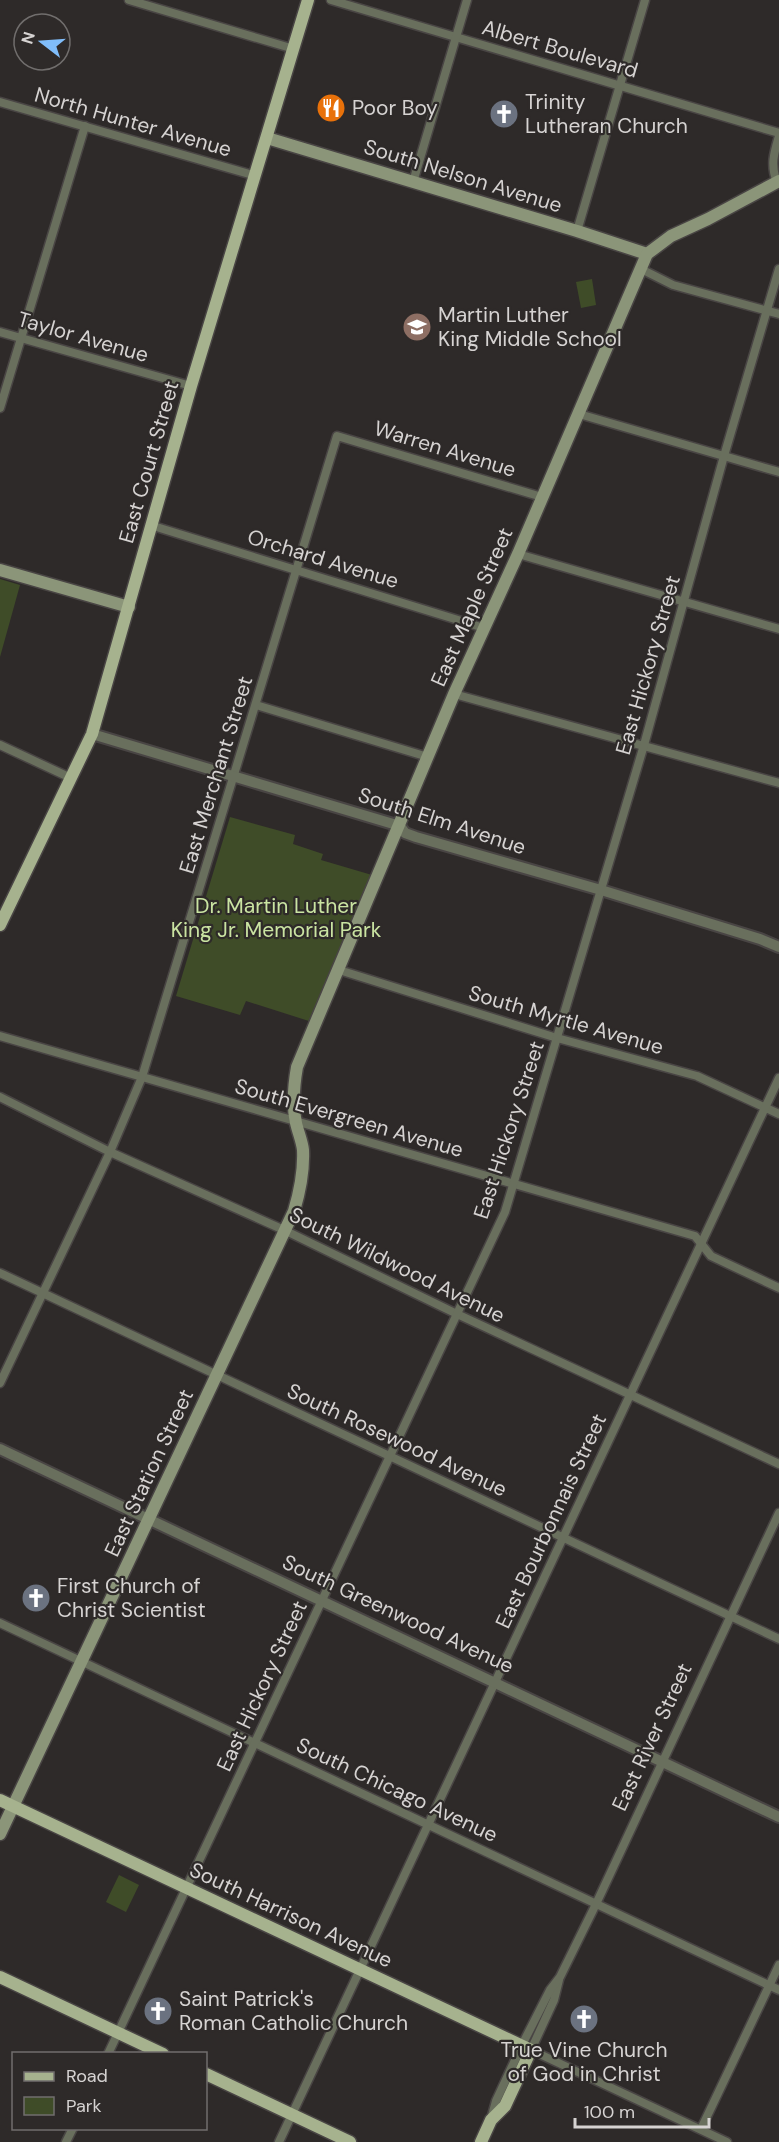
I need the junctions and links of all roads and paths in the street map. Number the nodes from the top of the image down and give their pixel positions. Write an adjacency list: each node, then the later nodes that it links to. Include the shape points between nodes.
1 (129, 0): 7 (street)
2 (308, 0): 7 (main road, East Court Street)
3 (331, 0): 6 (street, Albert Boulevard)
4 (467, 0): 6 (street)
5 (645, 0): 8 (street)
6 (456, 37): 8 (street, Albert Boulevard); 15 (street)
7 (294, 49): 12 (main road, East Court Street)
8 (621, 86): 11 (street, Albert Boulevard); 16 (street)
9 (0, 102): 10 (street, North Hunter Avenue)
10 (84, 126): 13 (street, North Hunter Avenue); 23 (street)
11 (779, 135): 14 (street, via 772,158)
12 (267, 138): 13 (main road, East Court Street); 15 (main road, South Nelson Avenue)
13 (256, 176): 24 (main road, East Court Street)
14 (778, 181): 17 (main road, East Maple Street, via 671,236)
15 (413, 182): 16 (main road, South Nelson Avenue)
16 (577, 231): 17 (main road, South Nelson Avenue)
17 (647, 254): 18 (main road, East Maple Street)
18 (640, 269): 20 (street, via 673,285); 26 (main road, East Maple Street)
19 (779, 269): 20 (street, East Hickory Street)
20 (768, 311): 21 (street); 28 (street, East Hickory Street)
21 (779, 314)
22 (0, 332): 23 (street, Taylor Avenue)
23 (21, 338): 24 (street, Taylor Avenue); 25 (street)
24 (191, 386): 31 (main road, East Court Street)
25 (0, 408)
26 (579, 414): 28 (street); 30 (main road, East Maple Street)
27 (337, 436): 30 (street, Warren Avenue); 34 (street, East Merchant Street)
28 (724, 456): 29 (street); 35 (street, East Hickory Street)
29 (779, 472)
30 (542, 497): 32 (main road, East Maple Street)
31 (150, 525): 34 (street, Orchard Avenue); 36 (main road, East Court Street)
32 (518, 554): 35 (street); 37 (main road, East Maple Street)
33 (0, 570): 36 (main road)
34 (297, 570): 37 (street, Orchard Avenue); 40 (street, East Merchant Street)
35 (685, 601): 38 (street); 43 (street, East Hickory Street)
36 (129, 607): 41 (main road, East Court Street)
37 (484, 628): 39 (main road, East Maple Street)
38 (779, 629)
39 (454, 694): 43 (street); 44 (main road, East Maple Street)
40 (256, 705): 44 (street); 45 (street, East Merchant Street)
41 (92, 734): 45 (street, South Elm Avenue); 46 (main road, East Court Street)
42 (0, 745): 46 (street)
43 (644, 746): 47 (street); 49 (street, East Hickory Street)
44 (428, 757): 48 (main road, East Maple Street)
45 (234, 777): 48 (street, South Elm Avenue); 55 (street, East Merchant Street)
46 (70, 778): 50 (main road, East Court Street)
47 (779, 783)
48 (400, 826): 49 (street, South Elm Avenue, via 416,837); 52 (main road, East Maple Street)
49 (601, 890): 51 (street, South Elm Avenue); 54 (street, East Hickory Street)
50 (0, 923)
51 (779, 947)
52 (339, 970): 54 (street, South Myrtle Avenue); 60 (main road, East Maple Street, via 297,1067)
53 (0, 1036): 55 (street, South Evergreen Avenue)
54 (557, 1038): 58 (street, South Myrtle Avenue, via 697,1076); 62 (street, East Hickory Street)
55 (142, 1077): 60 (street, South Evergreen Avenue); 61 (street, East Merchant Street)
56 (779, 1078): 58 (street, East Bourbonnais Street)
57 (0, 1097): 61 (street, South Wildwood Avenue)
58 (765, 1107): 59 (street, South Myrtle Avenue); 64 (street, East Bourbonnais Street)
59 (779, 1114)
60 (295, 1121): 62 (street, South Evergreen Avenue); 63 (main road, East Station Street, via 303,1148 302,1171 299,1195)
61 (110, 1152): 63 (street, South Wildwood Avenue); 67 (street, East Merchant Street)
62 (515, 1184): 64 (street, South Evergreen Avenue, via 694,1236); 68 (street, East Hickory Street)
63 (284, 1230): 68 (street, South Wildwood Avenue); 69 (main road, East Station Street)
64 (702, 1243): 66 (street, South Evergreen Avenue, via 711,1256); 71 (street, East Bourbonnais Street)
65 (0, 1273): 67 (street, South Rosewood Avenue)
66 (779, 1287)
67 (43, 1293): 69 (street, South Rosewood Avenue); 70 (street, East Merchant Street)
68 (457, 1314): 71 (street, South Wildwood Avenue); 73 (street, East Hickory Street)
69 (216, 1375): 73 (street, South Rosewood Avenue); 76 (main road, East Station Street)
70 (0, 1383)
71 (630, 1394): 74 (street, South Wildwood Avenue); 77 (street, East Bourbonnais Street)
72 (0, 1449): 76 (street, South Greenwood Avenue)
73 (390, 1456): 77 (street, South Rosewood Avenue); 78 (street, East Hickory Street)
74 (779, 1464)
75 (779, 1513): 79 (street, East River Street)
76 (149, 1518): 78 (street, South Greenwood Avenue); 82 (main road, East Station Street)
77 (563, 1538): 79 (street, South Rosewood Avenue); 83 (street, East Bourbonnais Street)
78 (322, 1600): 83 (street, South Greenwood Avenue); 84 (street, East Hickory Street)
79 (730, 1616): 81 (street, South Rosewood Avenue); 85 (street, East River Street)
80 (0, 1623): 82 (street, South Chicago Avenue)
81 (779, 1639)
82 (81, 1661): 84 (street, South Chicago Avenue); 87 (main road, East Station Street)
83 (495, 1682): 85 (street, South Greenwood Avenue); 89 (street, East Bourbonnais Street)
84 (254, 1743): 89 (street, South Chicago Avenue); 91 (street, East Hickory Street)
85 (662, 1761): 88 (street, South Greenwood Avenue); 92 (street, East River Street)
86 (0, 1800): 87 (main road, South Harrison Avenue)
87 (13, 1806): 90 (main road, East Station Street); 91 (main road, South Harrison Avenue)
88 (779, 1817)
89 (428, 1825): 92 (street, South Chicago Avenue); 94 (street, East Bourbonnais Street)
90 (0, 1834)
91 (186, 1887): 94 (main road, South Harrison Avenue); 98 (street, East Hickory Street)
92 (596, 1904): 96 (street, South Chicago Avenue); 99 (street, East River Street, via 560,1977 554,2000)
93 (779, 1965): 96 (street)
94 (360, 1969): 99 (main road, South Harrison Avenue); 103 (street, East Bourbonnais Street)
95 (0, 1977): 98 (main road)
96 (769, 1986): 97 (street, South Chicago Avenue); 104 (street)
97 (779, 1990)
98 (118, 2032): 100 (street, East Hickory Street); 101 (main road)
99 (526, 2048): 104 (street, South Harrison Avenue); 107 (main road, East River Street, via 505,2106 491,2120)
100 (109, 2052)
101 (159, 2052)
102 (207, 2074): 103 (main road)
103 (292, 2115): 105 (street, East Bourbonnais Street); 106 (main road)
104 (701, 2129): 108 (street, South Harrison Avenue)
105 (279, 2142)
106 (350, 2142)
107 (481, 2142)
108 (728, 2142)

